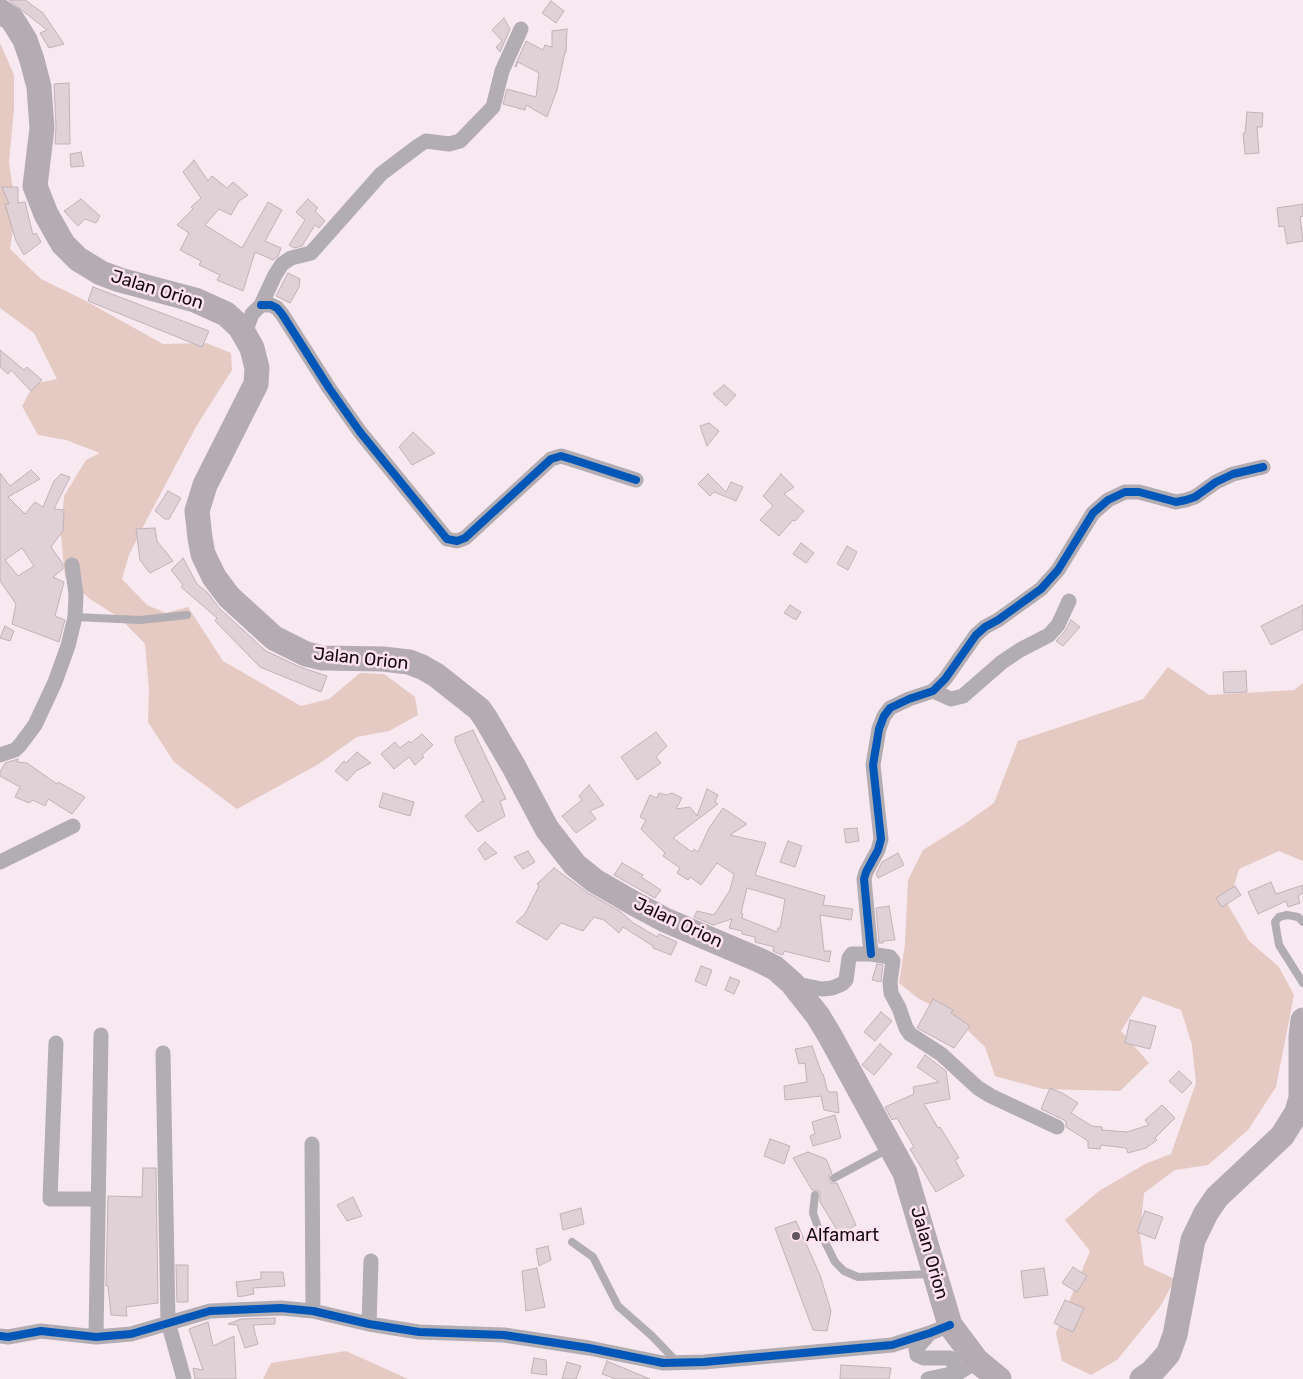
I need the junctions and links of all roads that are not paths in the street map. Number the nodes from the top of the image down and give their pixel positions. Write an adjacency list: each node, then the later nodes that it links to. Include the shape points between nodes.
1 (0, 11): 4 (highway, Jalan Orion, via 12,19 32,60 39,87 42,128 35,186 63,244 78,259 101,273 208,305 226,314)
2 (521, 28): 3 (street, via 502,71 493,107 460,141 449,144 426,141 381,174 311,253 282,264)
3 (261, 305): 4 (street, via 252,314); 6 (street, via 271,305 282,314 360,432 447,539 465,538 551,459 562,456)
4 (245, 333): 17 (highway, Jalan Orion, via 257,368 256,384 205,485 197,514 207,564 229,597 274,638 306,654 323,658 409,662 436,675 479,709 547,829 575,865 595,881 642,908 759,960 775,968)
5 (1263, 467): 11 (street, via 1233,474 1186,500 1176,502 1139,492 1125,492 1108,500 1093,513 1058,570 1041,589 976,635)
6 (636, 480)
7 (72, 564): 10 (street)
8 (1069, 601): 11 (street, via 1058,626 1049,635 1002,662 963,696 951,699)
9 (187, 615): 10 (lane, via 140,620)
10 (75, 617): 12 (street, via 55,682 35,725 16,750)
11 (933, 691): 16 (street, via 890,708 879,729 873,765 882,839 864,880)
12 (0, 755)
13 (73, 826): 14 (street)
14 (0, 862)
15 (1303, 922): 18 (lane, via 1298,917 1287,915 1275,922 1279,945)
16 (871, 954): 17 (street, via 852,954 846,980 832,988); 23 (street, via 890,957 893,961 892,993 910,1034 941,1054 978,1088)
17 (792, 983): 25 (highway, Jalan Orion, via 818,1016)
18 (1303, 983)
19 (1303, 1020): 44 (highway, via 1301,1098 1297,1112 1282,1136 1218,1197 1206,1213 1194,1240 1176,1334 1168,1354)
20 (101, 1035): 28 (street)
21 (56, 1043): 28 (street, via 50,1199)
22 (163, 1053): 33 (street)
23 (1057, 1127)
24 (312, 1144): 32 (street)
25 (892, 1147): 26 (lane); 31 (highway, Jalan Orion, via 910,1187)
26 (834, 1178)
27 (815, 1195): 31 (lane, via 813,1213 819,1230 835,1262 844,1271 858,1277)
28 (98, 1199): 37 (street)
29 (572, 1242): 39 (lane, via 593,1257 618,1306)
30 (371, 1261): 34 (street)
31 (935, 1274): 35 (highway, Jalan Orion)
32 (313, 1311): 33 (street, via 281,1308 219,1310); 34 (street)
33 (168, 1322): 37 (street, via 131,1334); 41 (street)
34 (369, 1324): 39 (street, via 419,1332 504,1335)
35 (940, 1329): 38 (highway, Jalan Orion); 39 (street, via 892,1345); 40 (street, via 916,1348 917,1355 950,1358 954,1362)
36 (0, 1336): 37 (street, via 41,1331)
37 (96, 1336)
38 (977, 1362): 40 (street); 43 (highway, Jalan Orion)
39 (678, 1363)
40 (952, 1373): 42 (street)
41 (184, 1379)
42 (928, 1379)
43 (999, 1379)
44 (1142, 1379)

